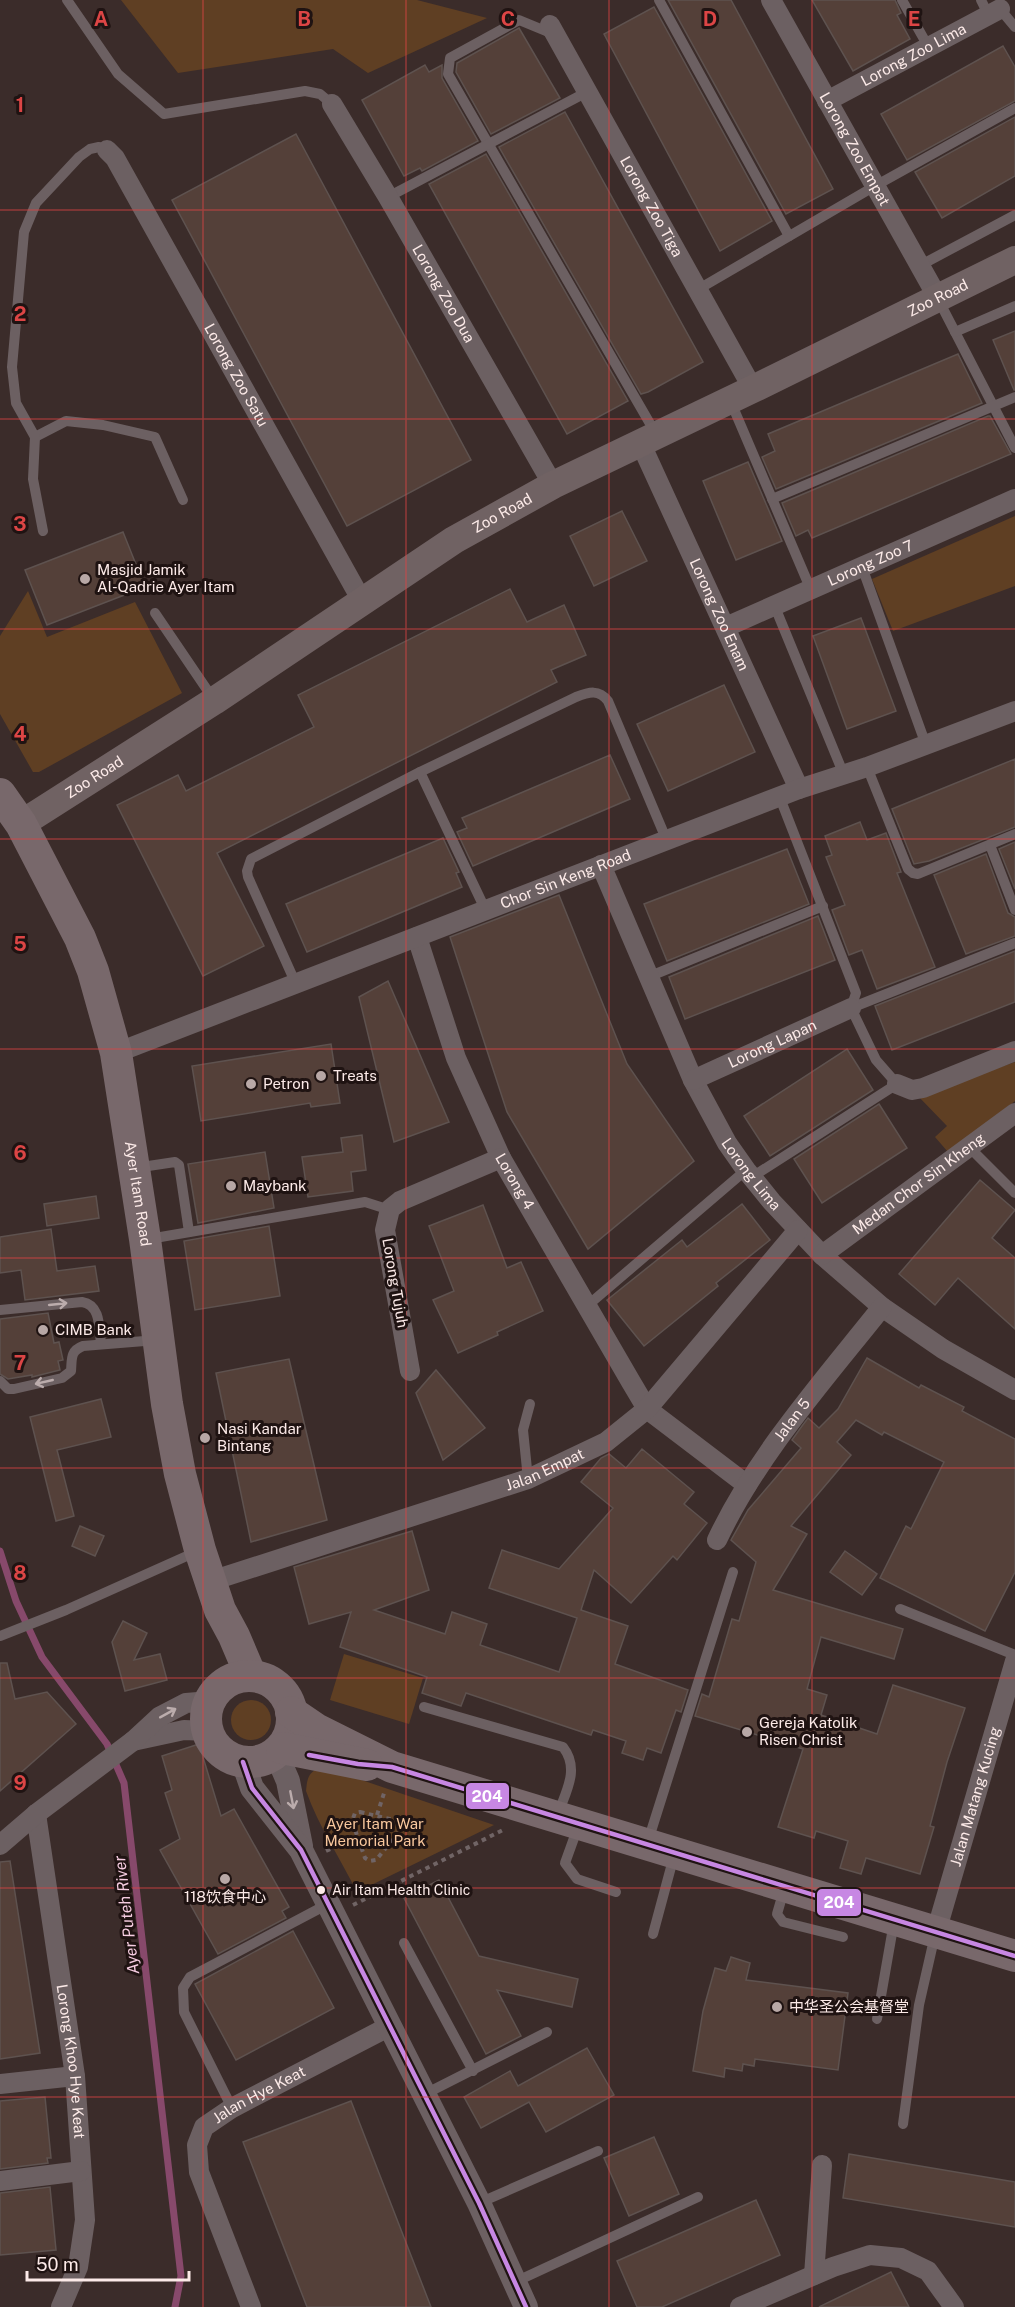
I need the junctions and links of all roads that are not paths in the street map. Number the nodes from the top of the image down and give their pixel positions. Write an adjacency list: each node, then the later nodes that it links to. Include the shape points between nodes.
1 (67, 0): 11 (lane, via 118,74 164,114 305,91 320,94)
2 (659, 0): 18 (lane)
3 (771, 0): 10 (street, Lorong Zoo Empat)
4 (902, 0): 8 (lane)
5 (990, 9): 6 (lane); 8 (street, Lorong Zoo Lima)
6 (1015, 27)
7 (553, 30): 9 (street, Lorong Zoo Tiga); 13 (lane, via 519,20 450,58 448,74)
8 (929, 48): 10 (street, Lorong Zoo Lima)
9 (587, 92): 13 (lane); 21 (street, Lorong Zoo Tiga)
10 (827, 101): 15 (street, Lorong Zoo Empat)
11 (332, 104): 16 (street, Lorong Zoo Dua)
12 (1015, 108): 15 (lane)
13 (488, 143): 16 (lane); 29 (lane)
14 (107, 150): 28 (lane, via 90,149 79,157 36,203 24,232 12,367 16,403); 38 (street, Lorong Zoo Satu, via 115,158)
15 (875, 186): 18 (lane); 20 (street, Lorong Zoo Empat)
16 (388, 197): 31 (street, Lorong Zoo Dua)
17 (1015, 215): 20 (lane)
18 (789, 236): 21 (lane)
19 (1015, 260): 22 (main road, Zoo Road)
20 (919, 266): 22 (street, Lorong Zoo Empat)
21 (698, 290): 25 (street, Lorong Zoo Tiga)
22 (938, 298): 24 (lane); 25 (main road, Zoo Road)
23 (1015, 306): 24 (lane)
24 (955, 332): 27 (lane)
25 (741, 395): 29 (main road, Zoo Road); 32 (lane)
26 (1015, 397): 27 (lane)
27 (993, 406): 30 (lane); 32 (lane)
28 (35, 437): 34 (lane, via 66,421 154,437); 35 (lane, via 33,479)
29 (648, 438): 31 (main road, Zoo Road); 41 (street, Lorong Zoo Enam)
30 (1015, 448)
31 (553, 485): 38 (main road, Zoo Road, via 454,540)
32 (772, 499): 37 (lane)
33 (1015, 499): 36 (street, Lorong Zoo 7)
34 (183, 500)
35 (43, 531)
36 (862, 567): 37 (street, Lorong Zoo 7); 44 (lane)
37 (811, 590): 39 (street, Lorong Zoo 7)
38 (362, 601): 42 (main road, Zoo Road)
39 (775, 607): 41 (street, Lorong Zoo 7); 47 (lane)
40 (155, 613): 42 (lane)
41 (726, 627): 48 (street, Lorong Zoo Enam)
42 (214, 701): 51 (main road, Zoo Road)
43 (1015, 711): 44 (street, Chor Sin Keng Road)
44 (926, 745): 45 (street, Chor Sin Keng Road)
45 (867, 767): 47 (street, Chor Sin Keng Road); 54 (lane, via 913,873)
46 (420, 772): 53 (lane, via 576,697 599,692 608,701); 58 (lane); 62 (lane, via 251,859 249,877)
47 (844, 775): 48 (street, Chor Sin Keng Road)
48 (799, 789): 50 (street, Chor Sin Keng Road)
49 (0, 794): 51 (main road, Ayer Itam Road)
50 (780, 798): 53 (street, Chor Sin Keng Road); 56 (lane)
51 (21, 824): 65 (main road, Ayer Itam Road, via 80,938)
52 (1015, 834): 54 (lane)
53 (667, 841): 55 (street, Chor Sin Keng Road)
54 (990, 845): 57 (lane)
55 (601, 865): 58 (street, Chor Sin Keng Road); 61 (street, Lorong Lima)
56 (822, 906): 61 (lane); 63 (lane, via 856,993)
57 (1015, 910)
58 (486, 911): 59 (street, Chor Sin Keng Road)
59 (417, 937): 62 (street, Chor Sin Keng Road); 70 (street, Lorong 4, via 456,1058)
60 (1015, 944): 63 (lane)
61 (648, 977): 66 (street, Lorong Lima)
62 (296, 984): 65 (street, Chor Sin Keng Road)
63 (851, 1008): 66 (street, Lorong Lapan); 67 (lane, via 876,1060)
64 (1015, 1051): 67 (street, via 923,1088 912,1090)
65 (116, 1053): 71 (main road, Ayer Itam Road)
66 (693, 1080): 72 (street, Lorong Lima, via 727,1143)
67 (897, 1084): 72 (lane)
68 (1015, 1113): 69 (street, Medan Chor Sin Kheng)
69 (969, 1147): 73 (lane); 78 (street, Medan Chor Sin Kheng)
70 (501, 1158): 74 (street, via 400,1201); 79 (street, Lorong 4)
71 (135, 1168): 76 (lane, via 175,1162 179,1165); 77 (main road, Ayer Itam Road)
72 (749, 1173): 75 (street, Lorong Lima); 79 (lane)
73 (1015, 1193)
74 (390, 1210): 76 (lane, via 365,1202); 84 (street, Lorong Tujuh, via 385,1230)
75 (798, 1230): 78 (street, Lorong Lima); 88 (street, Jalan Empat)
76 (189, 1232): 77 (lane)
77 (145, 1239): 82 (main road, Ayer Itam Road)
78 (822, 1255): 80 (street, Lorong Lima)
79 (586, 1306): 88 (street, Lorong 4)
80 (882, 1307): 86 (street, Lorong Lima, via 943,1349); 90 (street, Jalan 5)
81 (0, 1311): 83 (lane, one-way to 83, via 88,1303 96,1312)
82 (157, 1340): 83 (lane); 92 (main road, Ayer Itam Road, via 180,1474)
83 (101, 1344): 85 (lane, one-way to 85, via 76,1349 71,1371 62,1378 14,1389)
84 (410, 1371)
85 (0, 1382)
86 (1015, 1390)
87 (530, 1404): 89 (lane, via 523,1430)
88 (647, 1408): 89 (street, Jalan Empat, via 606,1442); 90 (street)
89 (528, 1479): 94 (street, Jalan Empat)
90 (747, 1485): 91 (street, Jalan 5)
91 (717, 1540)
92 (200, 1550): 94 (main road, Ayer Itam Road); 96 (lane)
93 (733, 1572): 109 (lane)
94 (215, 1596): 99 (main road, Ayer Itam Road)
95 (900, 1609): 97 (lane)
96 (0, 1636)
97 (1015, 1655)
98 (1015, 1661): 115 (street, Jalan Matang Kucing)
99 (223, 1698): 101 (main road, via 273,1683 288,1701); 102 (street, via 184,1730); 102 (street, one-way to 99, via 159,1717 186,1703); 104 (main road, via 212,1742 220,1752)
100 (424, 1707): 107 (lane, via 563,1748 573,1767)
101 (291, 1713): 103 (main road, via 292,1725); 105 (main road)
102 (134, 1741): 106 (street)
103 (279, 1750): 104 (main road, via 266,1759); 105 (main road); 110 (street, one-way to 110)
104 (243, 1762): 110 (street, via 252,1788)
105 (392, 1767): 107 (main road)
106 (36, 1814): 108 (street); 124 (street, Lorong Khoo Hye Keat)
107 (568, 1821): 109 (main road); 112 (lane, via 565,1863 577,1878)
108 (0, 1845)
109 (661, 1849): 111 (main road); 116 (lane)
110 (301, 1850): 113 (street)
111 (785, 1886): 114 (main road); 117 (lane, via 777,1914 783,1922)
112 (616, 1892)
113 (331, 1909): 121 (street); 127 (lane, via 190,1977 183,1988 184,2012)
114 (894, 1919): 115 (main road); 120 (lane)
115 (936, 1932): 119 (main road); 128 (lane, via 919,2005)
116 (653, 1934)
117 (843, 1937)
118 (404, 1943): 123 (lane)
119 (1015, 1956)
120 (877, 2019)
121 (390, 2026): 126 (street); 127 (street, Jalan Hye Keat)
122 (547, 2032): 123 (lane)
123 (473, 2071): 126 (lane)
124 (75, 2076): 125 (street); 131 (street, Lorong Khoo Hye Keat)
125 (0, 2084)
126 (424, 2094): 134 (street)
127 (232, 2108): 138 (street, Jalan Hye Keat, via 204,2127 197,2145 199,2172)
128 (903, 2124)
129 (598, 2151): 134 (lane)
130 (822, 2165): 135 (street)
131 (81, 2171): 132 (street); 137 (street, Lorong Khoo Hye Keat, via 85,2220 78,2267)
132 (0, 2181)
133 (698, 2197): 136 (lane)
134 (479, 2203): 136 (street)
135 (814, 2275): 140 (street); 141 (street, via 870,2255 901,2258 928,2271)
136 (514, 2282): 139 (street)
137 (61, 2307)
138 (251, 2307)
139 (526, 2307)
140 (740, 2307)
141 (954, 2307)

